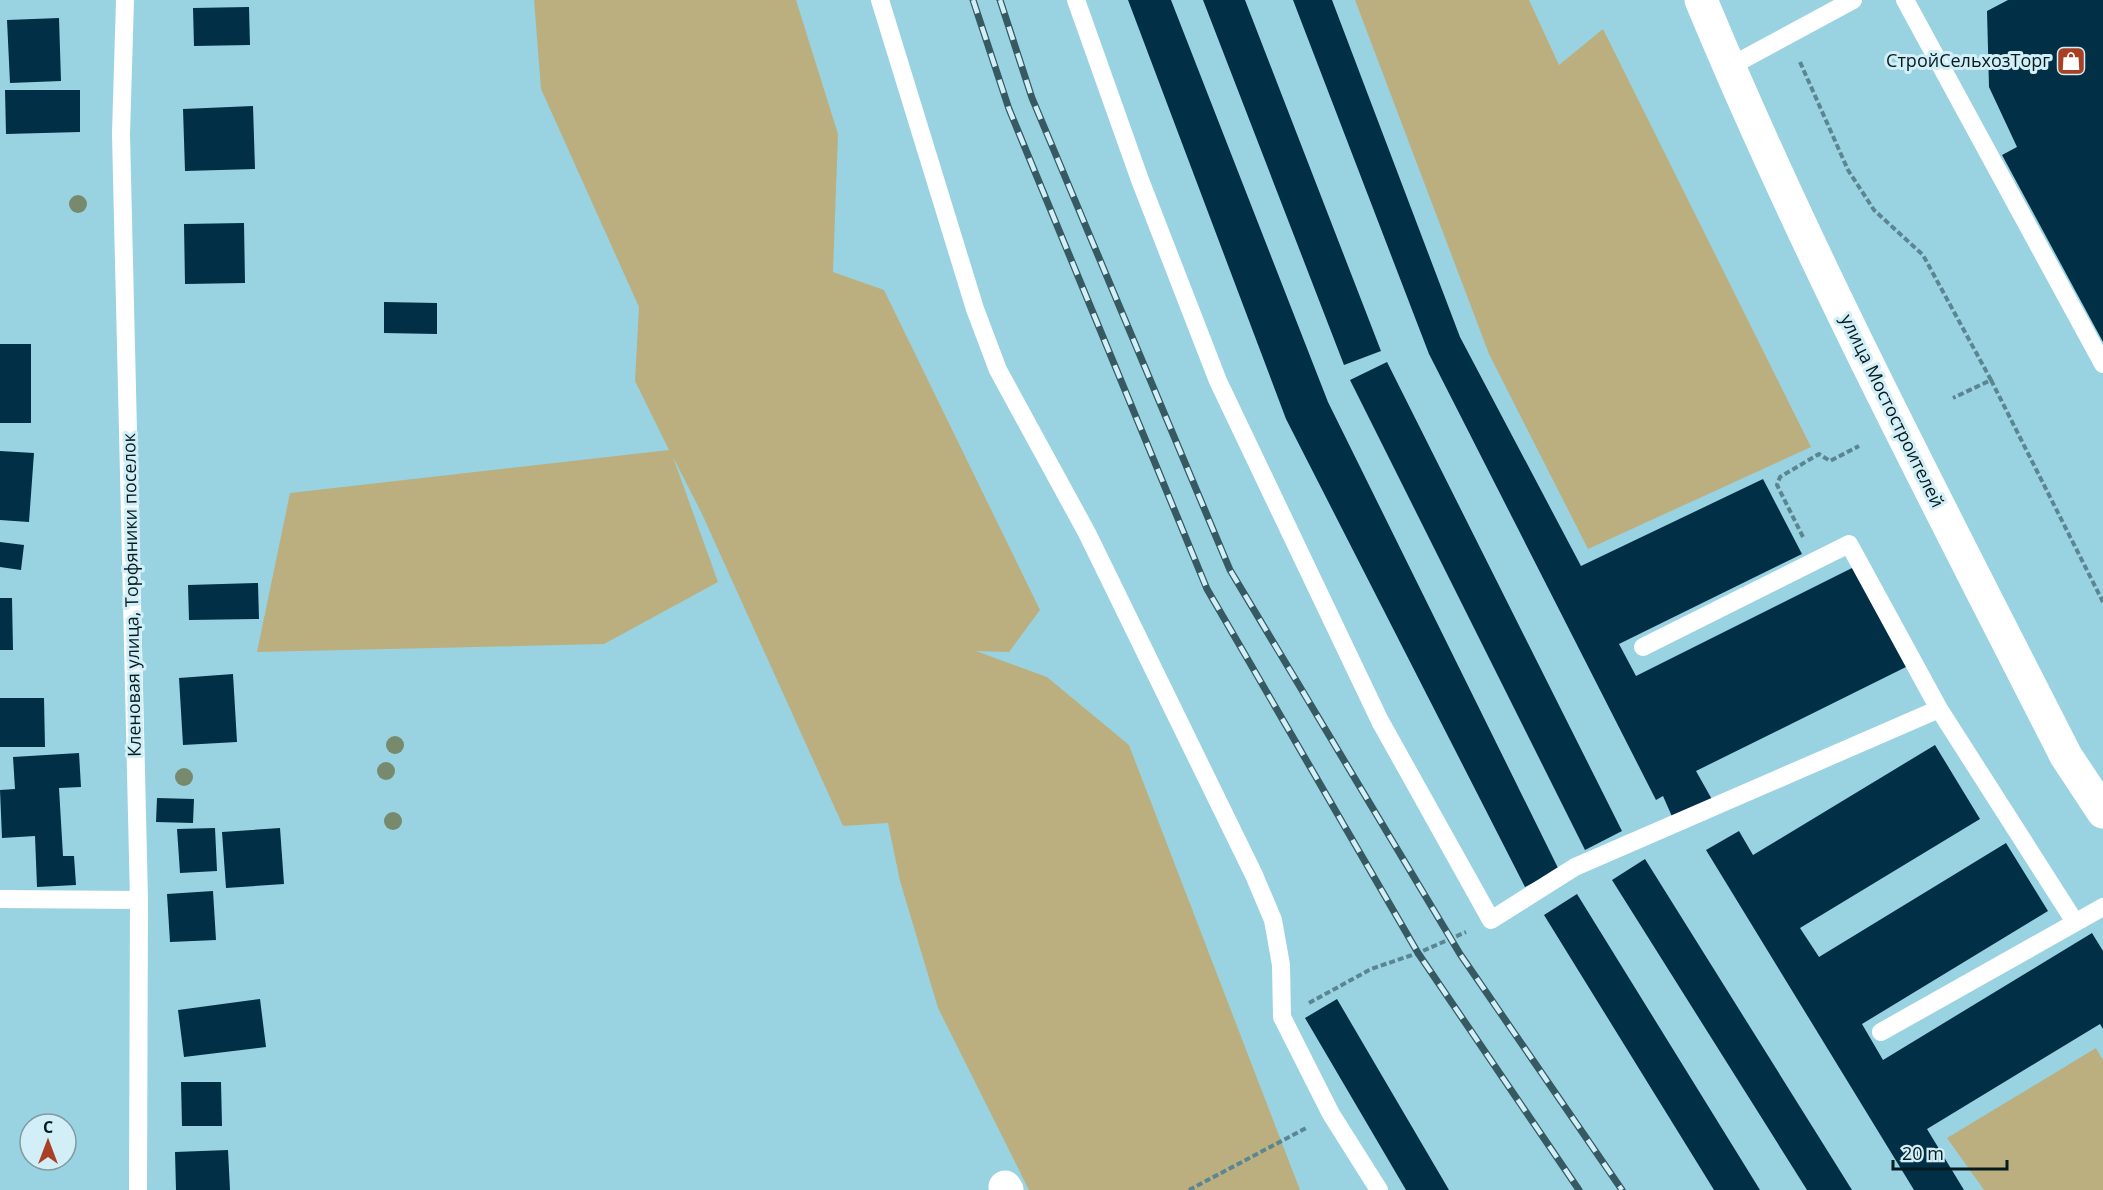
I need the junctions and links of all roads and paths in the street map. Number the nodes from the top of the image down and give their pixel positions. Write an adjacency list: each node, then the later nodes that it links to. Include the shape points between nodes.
1 (124, 0): 19 (lane, Кленовая улица, Торфяники поселок, via 121,134)
2 (880, 0): 23 (lane, via 975,309 998,370 1087,533 1273,920 1281,965)
3 (1076, 0): 21 (lane, via 1218,381 1380,721)
4 (1701, 0): 8 (main road, улица Мостостроителей)
5 (1853, 0): 7 (lane)
6 (1905, 0): 9 (lane)
7 (1788, 36): 8 (lane); 10 (path, via 1848,170 1874,210 1923,255)
8 (1729, 67): 17 (main road, улица Мостостроителей, via 1860,350 2066,756)
9 (2103, 364)
10 (1991, 380): 11 (path); 14 (path)
11 (1953, 398)
12 (1859, 446): 13 (path, via 1830,461 1819,454 1780,477 1777,485)
13 (1815, 561): 15 (lane); 16 (lane, via 1849,544)
14 (2103, 602)
15 (1643, 647)
16 (1939, 709): 21 (lane, via 1575,867); 22 (lane)
17 (2103, 812)
18 (0, 898): 19 (lane)
19 (139, 900): 26 (lane, Кленовая улица, Торфяники поселок)
20 (2103, 907): 22 (lane)
21 (1491, 920): 23 (path, via 1371,969)
22 (2075, 922): 24 (lane)
23 (1282, 1017): 25 (lane)
24 (1881, 1032)
25 (1331, 1114): 27 (path); 28 (lane)
26 (138, 1190)
27 (1189, 1190)
28 (1379, 1190)

